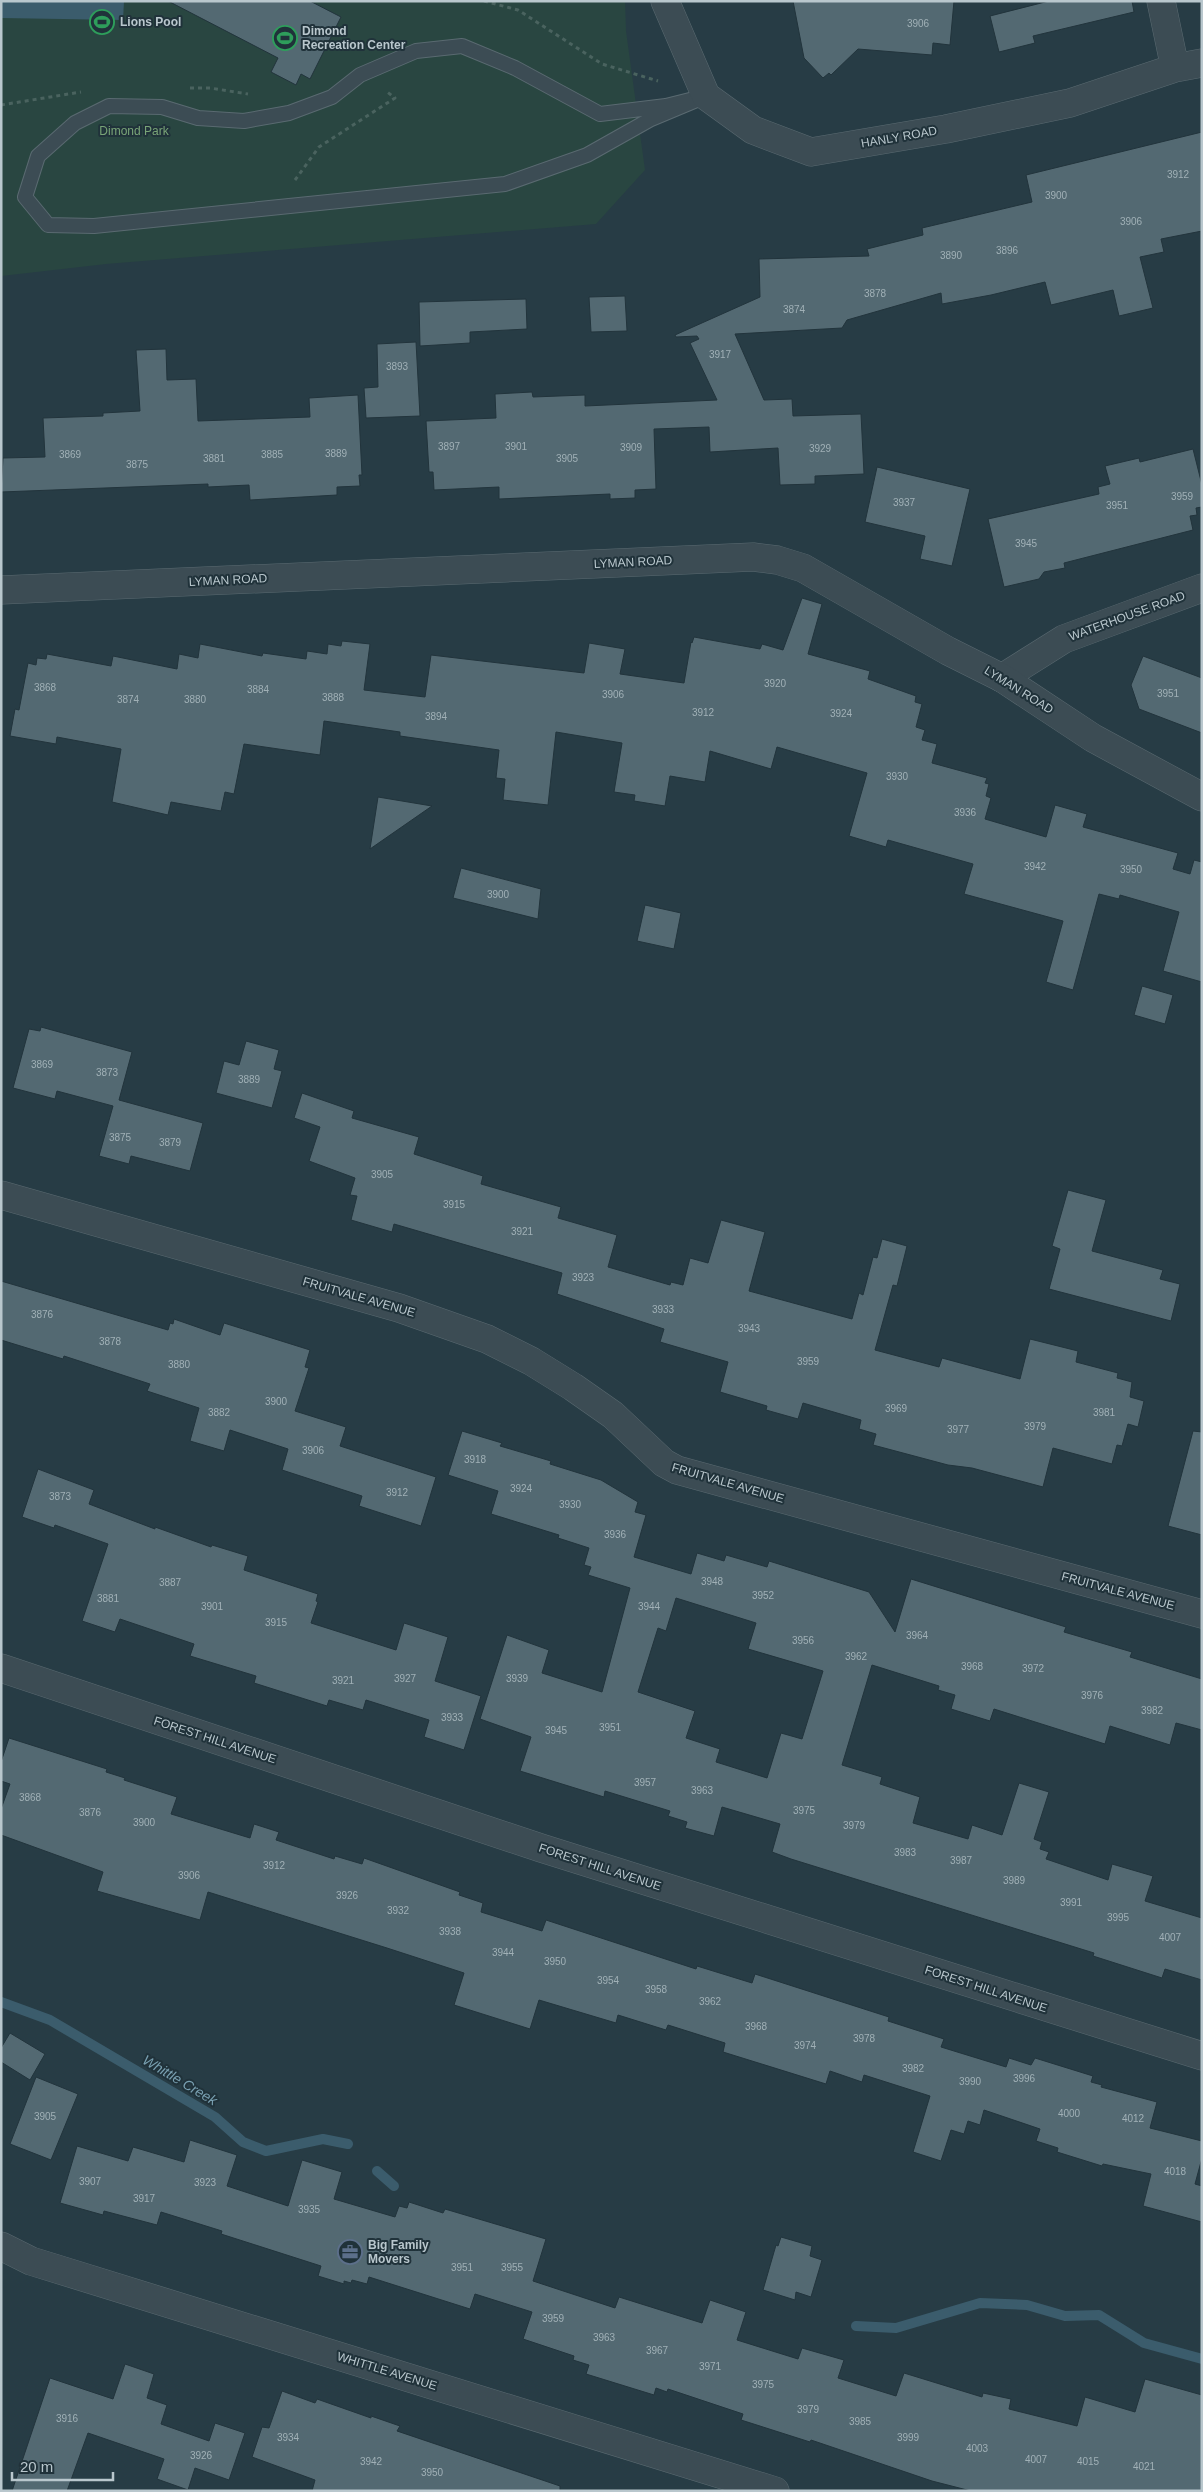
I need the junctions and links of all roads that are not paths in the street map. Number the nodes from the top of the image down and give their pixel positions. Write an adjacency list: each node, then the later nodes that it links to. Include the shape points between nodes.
1 (665, 1): 5 (street)
2 (1161, 1): 4 (street)
3 (1202, 63): 4 (street, HANLY ROAD)
4 (1175, 68): 5 (street, HANLY ROAD, via 1070,103 811,152 753,130)
5 (706, 96): 5 (lane, via 651,119 587,155 505,184 94,226 48,225 26,197 38,156 75,122 109,106 162,107 198,118 244,121 289,113 332,97 360,75 416,51 462,46 515,68 600,114 666,106)
6 (1202, 588): 8 (street, WATERHOUSE ROAD, via 1064,639)
7 (1, 590): 8 (street, LYMAN ROAD, via 753,557 803,568)
8 (1002, 678): 9 (street, LYMAN ROAD, via 1093,738)
9 (1202, 797)
10 (1, 1195): 11 (street, FRUITVALE AVENUE, via 400,1308 487,1339 573,1387 613,1415 664,1463 677,1470)
11 (1202, 1614)
12 (1, 1668): 13 (street, FOREST HILL AVENUE, via 541,1848)
13 (1202, 2056)
14 (1, 2246): 15 (street, WHITTLE AVENUE, via 31,2262)
15 (775, 2491)

